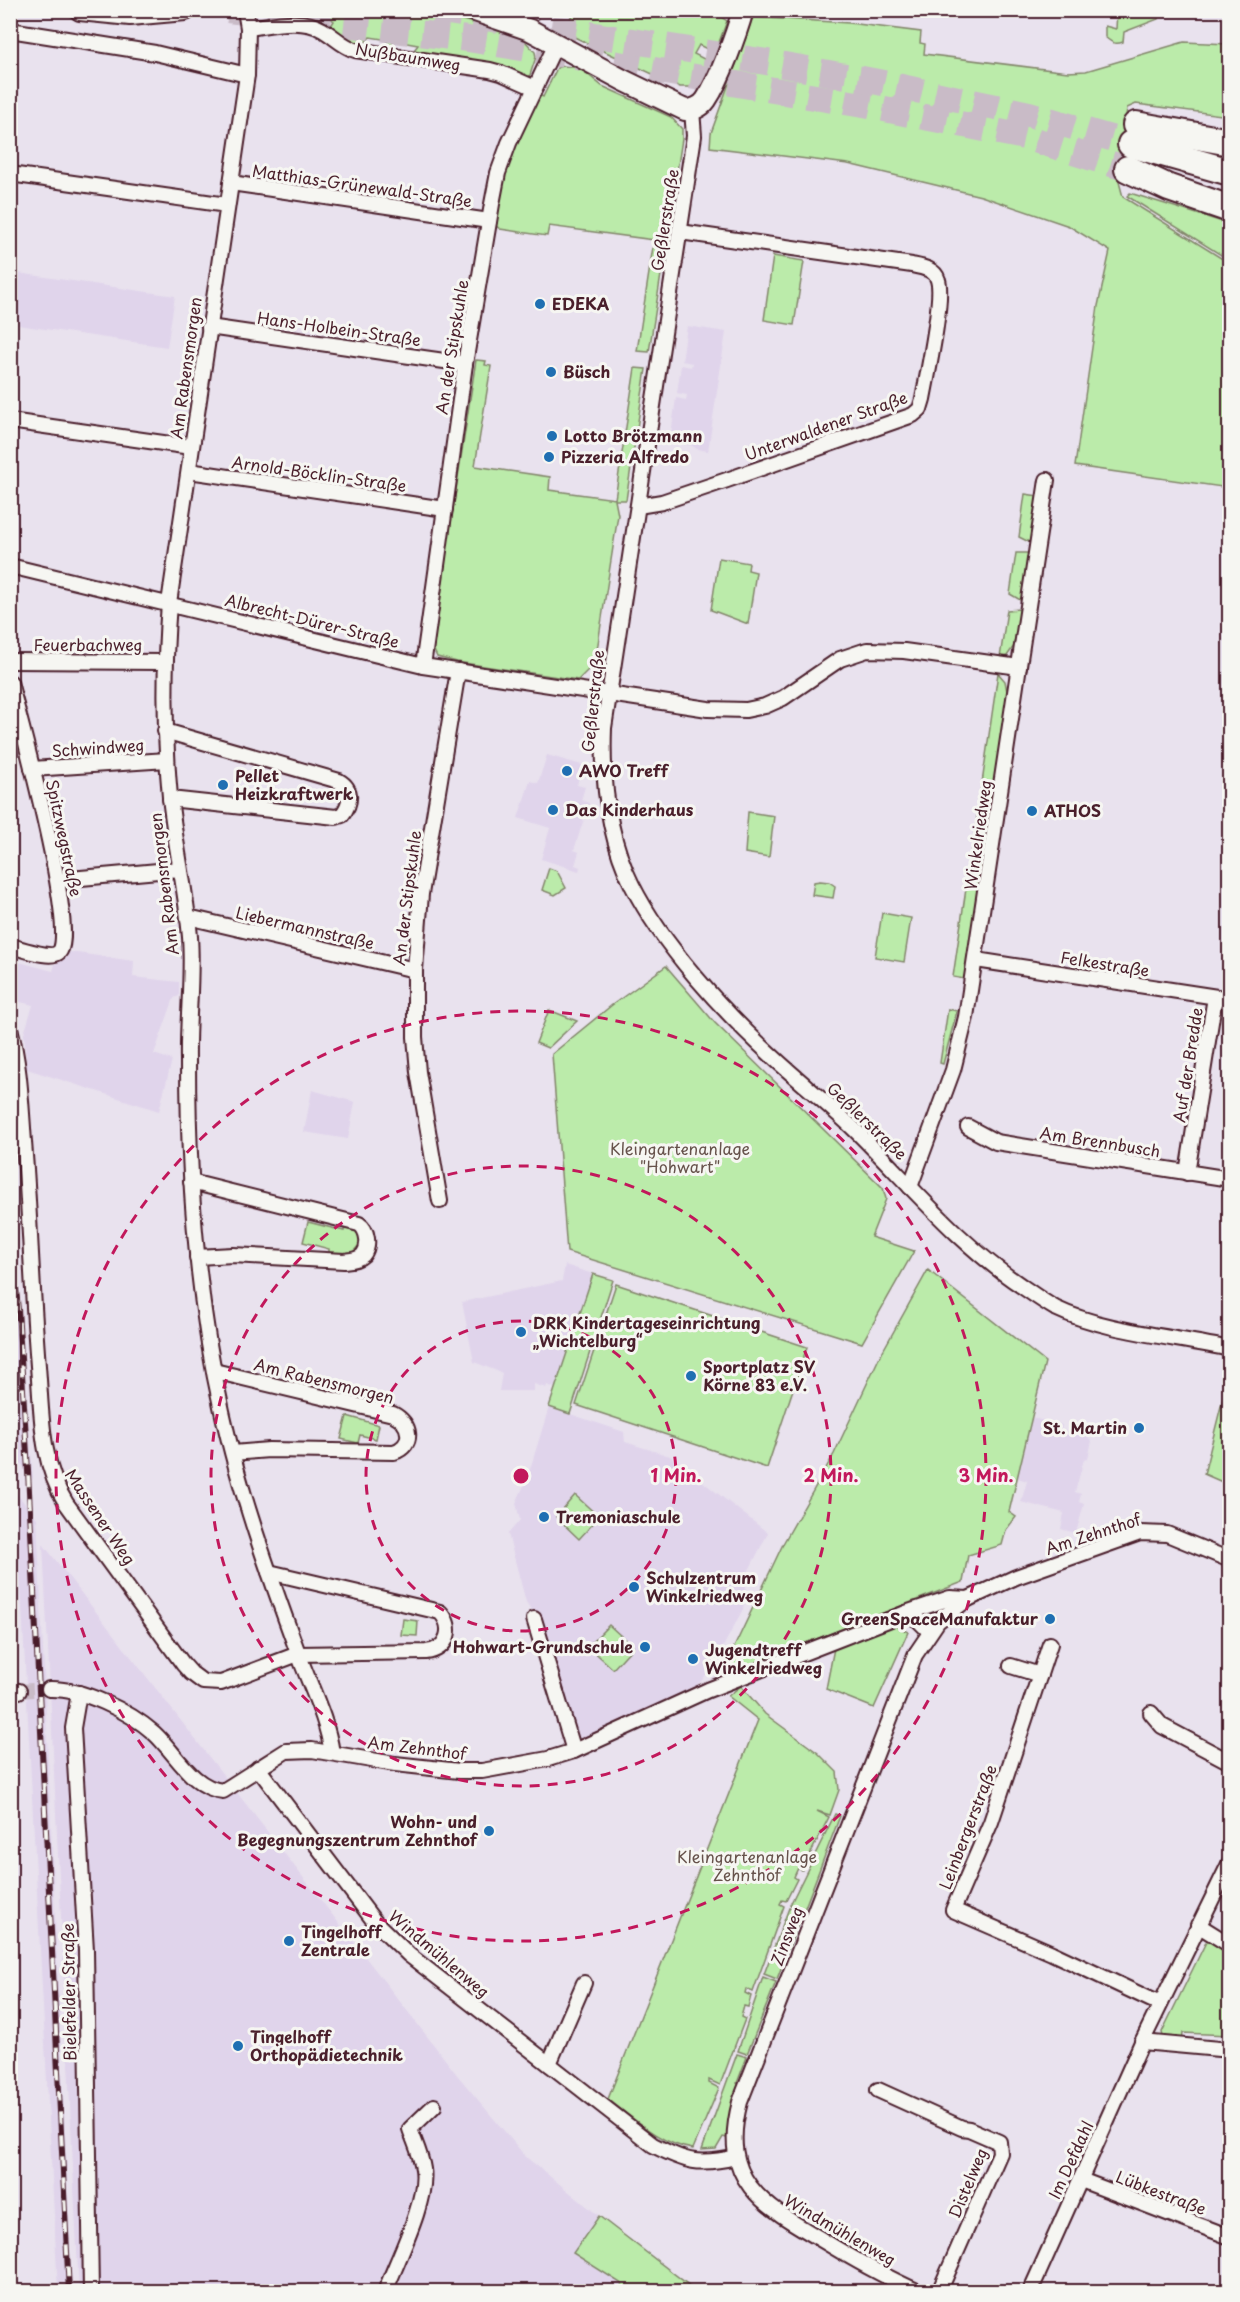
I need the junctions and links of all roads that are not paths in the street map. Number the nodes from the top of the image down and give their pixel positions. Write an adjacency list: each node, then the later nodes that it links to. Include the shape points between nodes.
1 (80, 10): 2 (street, via 130,15)
2 (185, 10)
3 (245, 10): 6 (street, Am Rabensmorgen)
4 (472, 10): 8 (street, via 530,30)
5 (743, 10): 11 (street, via 705,100)
6 (248, 28): 9 (street, Am Rabensmorgen); 10 (street, Nußbaumweg, via 289,23 311,26 355,50 501,72)
7 (10, 30): 9 (street, via 154,53)
8 (556, 44): 10 (street, An der Stipskuhle); 11 (street, via 675,106)
9 (247, 75): 16 (street, Am Rabensmorgen)
10 (536, 88): 20 (street, An der Stipskuhle, via 498,173)
11 (692, 110): 21 (street, Geßlerstraße, via 694,136)
12 (1230, 142): 13 (highway)
13 (1132, 146): 14 (highway); 17 (highway); 19 (highway, via 1169,188)
14 (1230, 172)
15 (10, 174): 18 (street)
16 (231, 183): 18 (street, Am Rabensmorgen); 20 (street, Matthias-Grünewald-Straße)
17 (1230, 198)
18 (227, 205): 22 (street, Am Rabensmorgen)
19 (1230, 209)
20 (489, 221): 23 (street, An der Stipskuhle)
21 (680, 232): 28 (street, Geßlerstraße); 28 (street, Unterwaldener Straße, via 930,270 938,278 940,289 934,334 923,399 913,415 662,502)
22 (209, 327): 23 (street, Hans-Holbein-Straße); 25 (street, Am Rabensmorgen)
23 (465, 364): 29 (street, An der Stipskuhle)
24 (10, 422): 25 (street)
25 (191, 447): 26 (street, Am Rabensmorgen)
26 (189, 471): 29 (street, Arnold-Böcklin-Straße); 31 (street, Am Rabensmorgen)
27 (1047, 480): 35 (street, Winkelriedweg)
28 (638, 506): 38 (street, Geßlerstraße)
29 (445, 508): 34 (street, An der Stipskuhle)
30 (10, 566): 31 (street, Albrecht-Dürer-Straße)
31 (169, 603): 33 (street, Am Rabensmorgen); 34 (street, Albrecht-Dürer-Straße)
32 (10, 661): 33 (street, Feuerbachweg)
33 (164, 662): 39 (street, Am Rabensmorgen)
34 (423, 666): 36 (street, Albrecht-Dürer-Straße)
35 (1019, 667): 38 (street, Albrecht-Dürer-Straße, via 904,651 867,650 840,659 783,698 746,710 708,709); 47 (street, Winkelriedweg)
36 (458, 671): 38 (street, Albrecht-Dürer-Straße); 48 (street, An der Stipskuhle, via 421,894)
37 (10, 682): 41 (street, Spitzwegstraße)
38 (608, 695): 56 (street, Geßlerstraße, via 604,768 611,824 631,884 649,914 727,1011)
39 (165, 731): 40 (street, Am Rabensmorgen); 42 (street, Am Rabensmorgen, via 339,781 349,792 342,815 336,817)
40 (167, 760): 41 (street, Schwindweg); 42 (street, Am Rabensmorgen)
41 (32, 769): 44 (street, Spitzwegstraße)
42 (170, 799): 43 (street, Am Rabensmorgen)
43 (180, 869): 44 (street); 45 (street, Am Rabensmorgen)
44 (59, 880): 46 (street, Spitzwegstraße, via 64,932 60,952 52,955)
45 (188, 917): 48 (street, Liebermannstraße); 55 (street, Am Rabensmorgen)
46 (10, 946)
47 (976, 960): 49 (street, Felkestraße); 56 (street, Winkelriedweg, via 953,1070)
48 (415, 970): 57 (street, An der Stipskuhle, via 418,1072)
49 (1215, 997): 50 (street, Felkestraße); 53 (street, Auf der Bredde)
50 (1230, 999)
51 (10, 1028): 69 (street, Massener Weg, via 19,1072 31,1277 51,1477 66,1503 196,1678 221,1683)
52 (968, 1127): 53 (street, Am Brennbusch, via 996,1142)
53 (1187, 1173): 54 (street, Am Brennbusch)
54 (1230, 1179)
55 (190, 1182): 58 (street, Am Rabensmorgen); 58 (street, via 359,1224 367,1240 363,1255 356,1260)
56 (910, 1187): 59 (street, Geßlerstraße, via 1000,1272 1052,1306 1114,1326)
57 (440, 1201)
58 (197, 1257): 60 (street, Am Rabensmorgen)
59 (1230, 1349)
60 (214, 1371): 61 (street, Am Rabensmorgen); 61 (street, Am Rabensmorgen, via 393,1414 407,1425 407,1442 403,1449 394,1452)
61 (233, 1453): 63 (street, Am Rabensmorgen)
62 (1230, 1560): 64 (street, Am Zehnthof, via 1167,1534 1140,1533 1016,1576)
63 (269, 1572): 69 (street, Am Rabensmorgen); 69 (street, via 440,1612 448,1625 444,1644 432,1651)
64 (968, 1599): 65 (street, Am Zehnthof, via 950,1598); 67 (street, Am Zehnthof, via 951,1609)
65 (906, 1613): 67 (street); 75 (street, Am Zehnthof, via 708,1690)
66 (534, 1619): 75 (street)
67 (929, 1631): 89 (street, Zinsweg, via 908,1672 740,2102 733,2135)
68 (1050, 1644): 71 (street, Leinbergerstraße)
69 (298, 1653): 76 (street, Am Rabensmorgen, via 329,1731)
70 (1011, 1666): 71 (street)
71 (1040, 1676): 83 (street, Leinbergerstraße, via 991,1822 953,1910)
72 (49, 1689): 73 (street, Am Zehnthof)
73 (79, 1693): 78 (street, Am Zehnthof, via 153,1732 198,1782 212,1790 223,1791); 92 (street, Bielefelder Straße, via 73,1728 86,1950)
74 (1151, 1713): 77 (street, via 1162,1726)
75 (574, 1751): 76 (street, Am Zehnthof, via 482,1771 438,1770)
76 (332, 1753): 78 (street, Am Zehnthof, via 286,1751)
77 (1230, 1762)
78 (258, 1768): 86 (street, Windmühlenweg, via 374,1921 409,1954)
79 (1230, 1862): 80 (street, Im Defdahl)
80 (1198, 1924): 81 (street); 83 (street, Im Defdahl)
81 (1230, 1946)
82 (584, 1983): 86 (street)
83 (1160, 2004): 84 (street, Im Defdahl)
84 (1142, 2043): 85 (street); 90 (street, Im Defdahl)
85 (1230, 2050)
86 (549, 2064): 89 (street, Windmühlenweg, via 662,2150 703,2163)
87 (878, 2090): 95 (street, Distelweg, via 999,2142 1001,2147)
88 (434, 2106): 93 (street, via 410,2129 423,2168 423,2188)
89 (736, 2157): 94 (street, Windmühlenweg, via 752,2189 772,2210 856,2261)
90 (1081, 2180): 91 (street, Lübkestraße); 96 (street, Im Defdahl)
91 (1230, 2237)
92 (91, 2292)
93 (385, 2292)
94 (919, 2292)
95 (939, 2292)
96 (1030, 2292)

